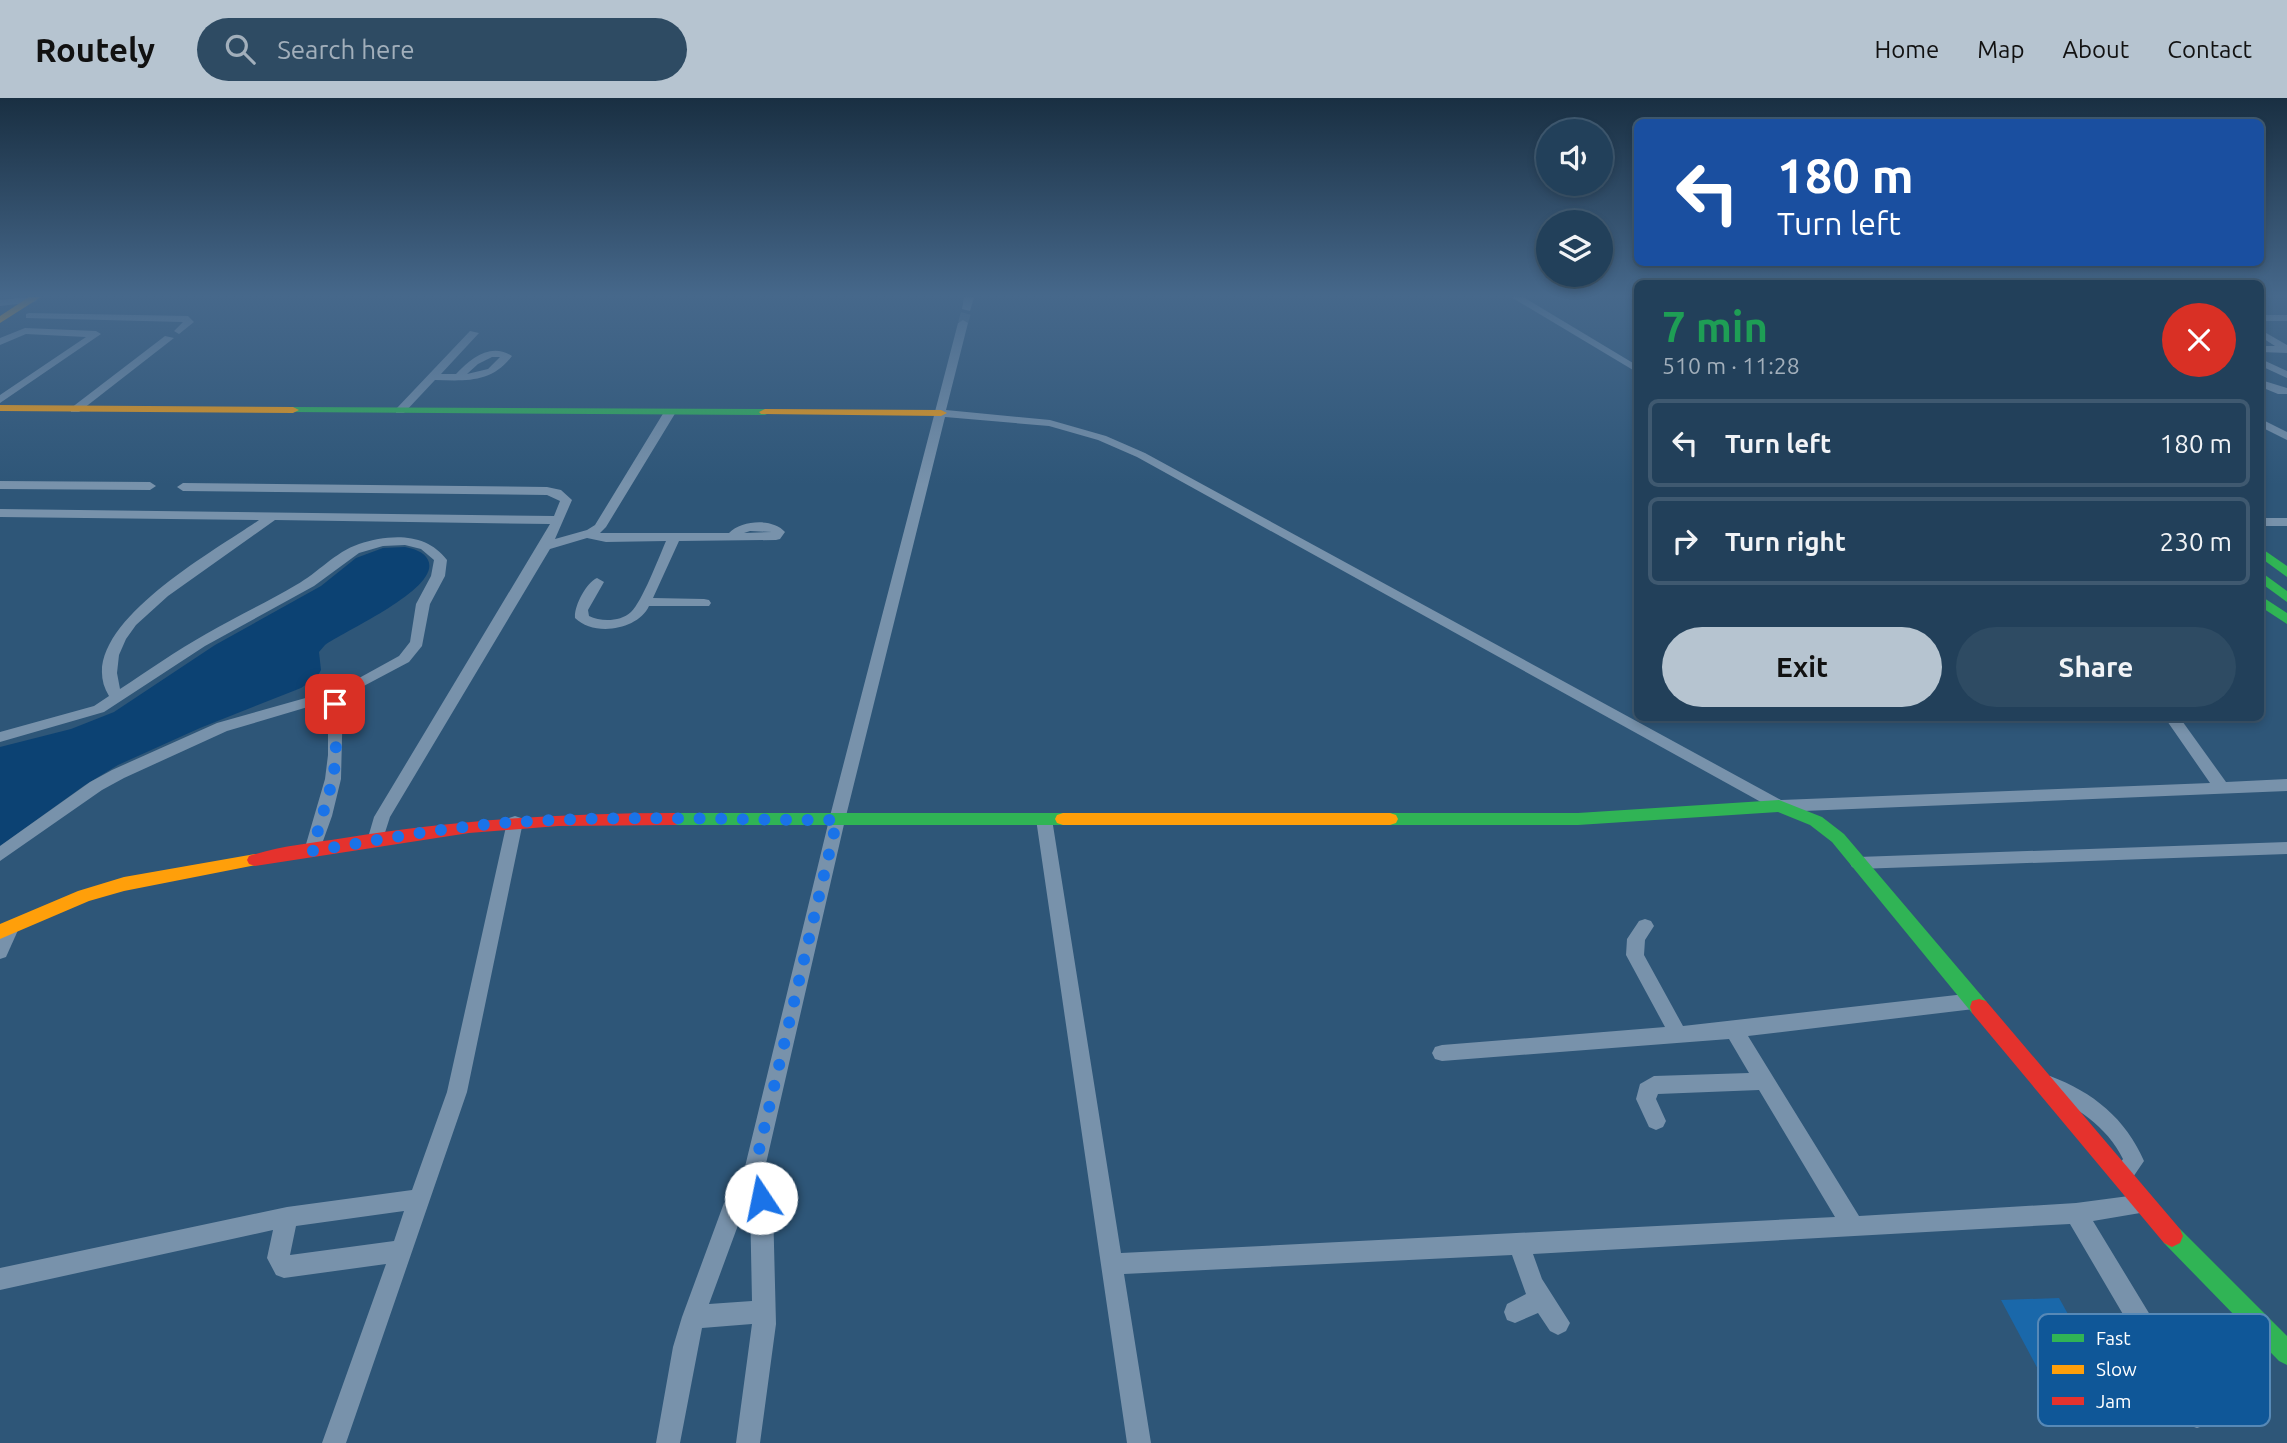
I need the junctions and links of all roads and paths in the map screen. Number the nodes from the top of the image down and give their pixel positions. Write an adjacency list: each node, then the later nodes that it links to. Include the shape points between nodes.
1 (59, 360): 11 (street)
2 (141, 360): 15 (street)
3 (449, 360): 7 (street)
4 (955, 360): 18 (street)
5 (2264, 364): 6 (street)
6 (2287, 375)
7 (433, 377): 8 (street); 16 (street)
8 (459, 377)
9 (2264, 384): 12 (street)
10 (0, 389): 11 (street)
11 (16, 390): 13 (street)
12 (2287, 391)
13 (0, 400)
14 (0, 408): 15 (street)
15 (75, 410): 16 (street)
16 (400, 411): 17 (street)
17 (670, 412): 18 (street); 30 (street, via 600,527)
18 (942, 413): 50 (street, via 1050,423 1141,455); 52 (street)
19 (2264, 424): 21 (street)
20 (2264, 433): 21 (street)
21 (2287, 439)
22 (0, 485): 23 (street)
23 (150, 486)
24 (183, 487): 29 (street, via 547,491 566,500)
25 (0, 513): 26 (street)
26 (273, 516): 29 (street); 45 (street, via 174,585 131,623 118,639 109,664 112,690)
27 (2264, 522): 28 (street)
28 (2287, 522)
29 (556, 524): 30 (street); 33 (street)
30 (581, 535): 31 (street); 33 (street)
31 (674, 538): 32 (street); 41 (street)
32 (732, 538)
33 (545, 546): 54 (street, via 382,817)
34 (2264, 555): 36 (street)
35 (2264, 562): 36 (street)
36 (2287, 576)
37 (2264, 580): 43 (street)
38 (597, 582): 41 (street, via 580,613 587,622 628,621)
39 (2264, 586): 43 (street)
40 (2264, 599): 43 (street)
41 (644, 602): 42 (street)
42 (704, 603)
43 (2284, 608)
44 (337, 695): 45 (street, via 404,659 415,648 423,604 441,569 441,560 432,549 400,541 353,551 301,589 209,638); 56 (street, via 333,779); 57 (street, via 222,727 118,774)
45 (118, 697): 47 (street, via 99,709)
46 (2174, 721): 49 (street)
47 (0, 737)
48 (2287, 785): 49 (street)
49 (2223, 789): 50 (street)
50 (1779, 806): 51 (street, via 1578,819); 58 (street, via 1828,829)
51 (1044, 819): 52 (street); 76 (street)
52 (837, 820): 53 (street); 68 (street)
53 (515, 822): 54 (street); 69 (street, via 457,1091)
54 (375, 841): 56 (street)
55 (2287, 848): 58 (street)
56 (312, 851): 60 (street, via 114,887)
57 (0, 855)
58 (1858, 863): 62 (street)
59 (1645, 926): 64 (street, via 1636,939 1635,955)
60 (5, 930): 61 (street)
61 (0, 952)
62 (1973, 1001): 63 (street); 70 (street, via 2041,1081 2088,1103 2126,1145 2134,1161 2122,1176)
63 (1734, 1030): 64 (street); 66 (street)
64 (1678, 1034): 65 (street)
65 (1442, 1053)
66 (1765, 1081): 67 (street, via 1654,1085 1647,1090 1646,1099); 73 (street)
67 (1656, 1121)
68 (751, 1184): 79 (street, via 762,1206); 83 (street, via 735,1203)
69 (419, 1199): 72 (street); 75 (street)
70 (2144, 1204): 71 (street); 82 (street)
71 (2076, 1213): 73 (street); 81 (street)
72 (287, 1217): 75 (street, via 278,1258 284,1267); 77 (street)
73 (1853, 1227): 74 (street)
74 (1519, 1244): 76 (street); 78 (street)
75 (402, 1251): 87 (street)
76 (1111, 1264): 90 (street)
77 (0, 1279)
78 (1541, 1299): 80 (street); 84 (street)
79 (764, 1312): 83 (street); 89 (street)
80 (1515, 1312)
81 (2136, 1314)
82 (2248, 1314)
83 (693, 1317): 88 (street)
84 (1558, 1323)
85 (2270, 1336): 86 (street)
86 (2287, 1353)
87 (334, 1443)
88 (668, 1443)
89 (748, 1443)
90 (1139, 1443)

